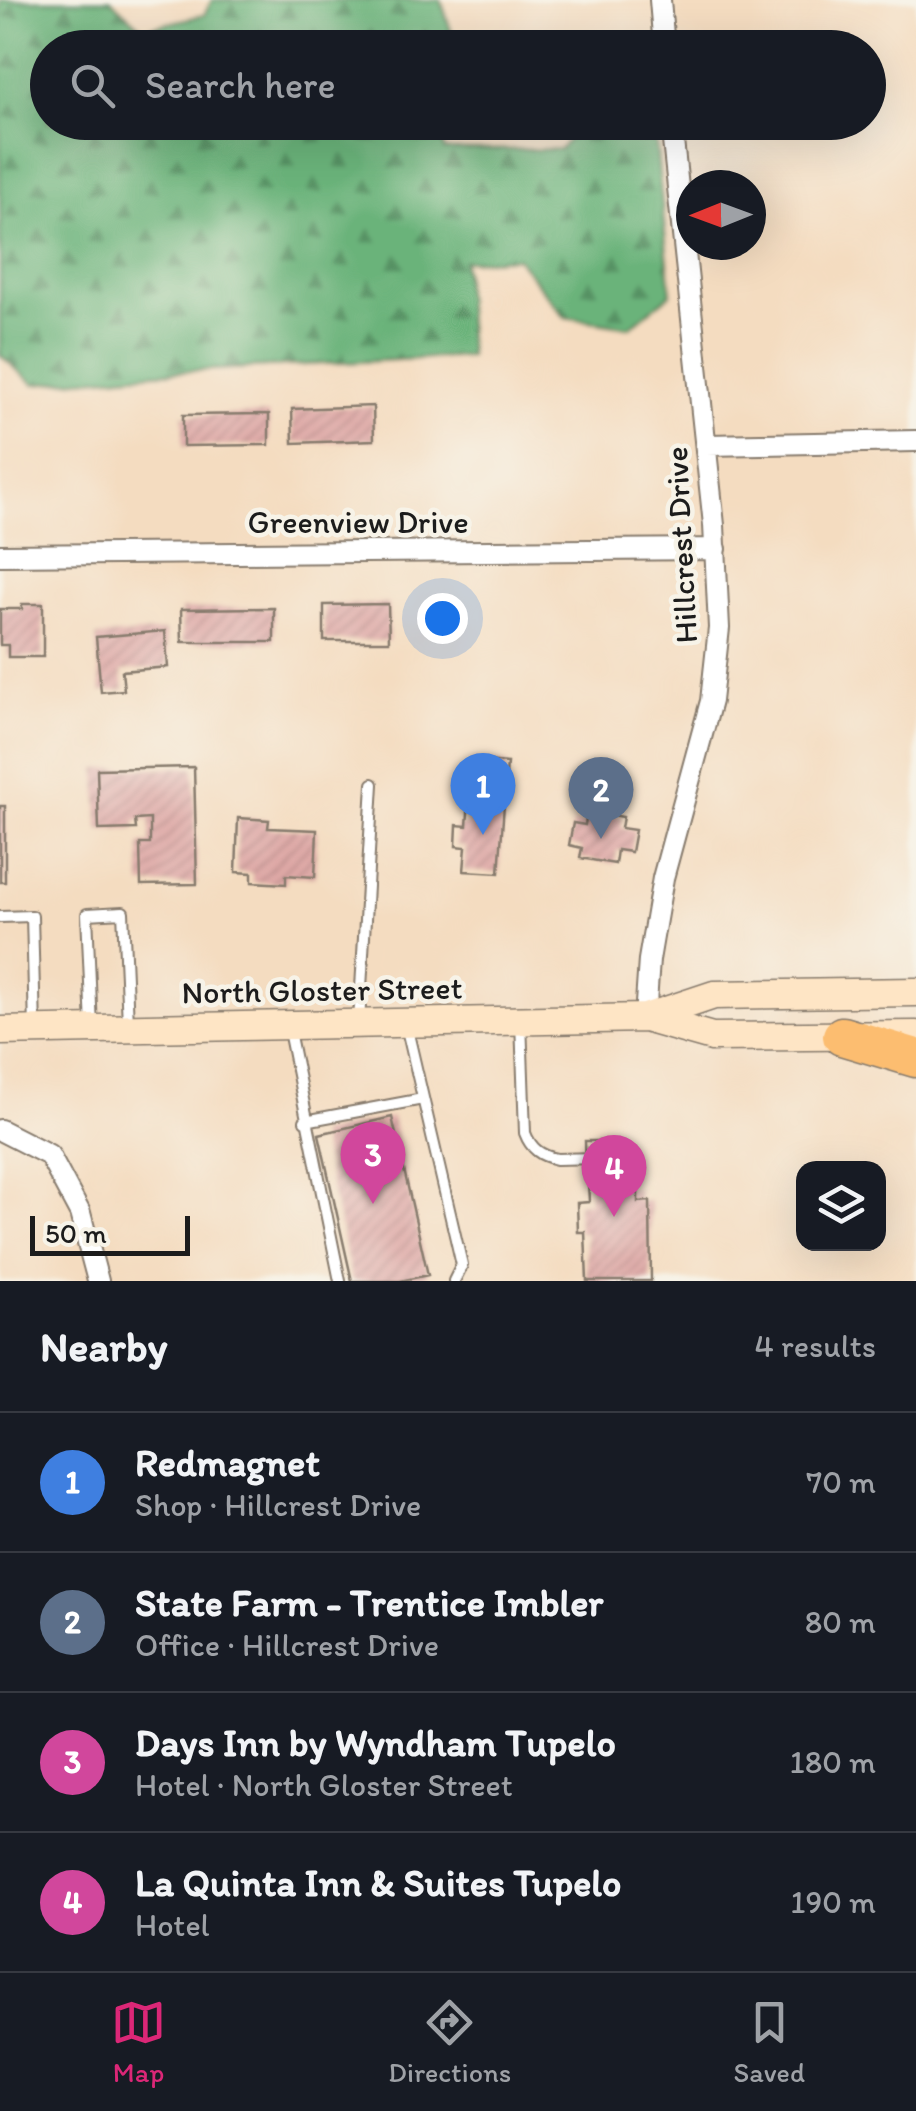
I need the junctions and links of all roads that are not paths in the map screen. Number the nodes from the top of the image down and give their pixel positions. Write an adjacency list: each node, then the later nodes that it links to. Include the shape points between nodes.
1 (660, 0): 2 (street)
2 (662, 30)
3 (673, 140): 5 (street, Hillcrest Drive)
4 (916, 441): 5 (street)
5 (706, 445): 6 (street, Hillcrest Drive)
6 (716, 549): 7 (street, Greenview Drive); 11 (street, Hillcrest Drive, via 720,628 714,685 663,878)
7 (0, 555)
8 (374, 784): 15 (lane)
9 (0, 917): 19 (lane, via 32,916)
10 (916, 992): 11 (main road, North Gloster Street, via 714,995)
11 (645, 1018): 12 (main road, North Gloster Street); 21 (main road, North Gloster Street, via 712,1036)
12 (521, 1020): 13 (main road, North Gloster Street); 26 (lane, via 529,1143 557,1159)
13 (406, 1024): 15 (main road, North Gloster Street); 23 (lane)
14 (288, 1025): 15 (main road, North Gloster Street); 17 (main road, North Gloster Street); 24 (lane)
15 (359, 1025)
16 (92, 1029): 17 (main road, North Gloster Street); 17 (lane, via 87,914 123,912); 19 (main road, North Gloster Street)
17 (128, 1029)
18 (0, 1030): 19 (main road, North Gloster Street)
19 (35, 1030)
20 (916, 1035): 21 (main road, North Gloster Street)
21 (842, 1036): 22 (highway)
22 (916, 1058)
23 (424, 1099): 24 (lane); 29 (lane, via 462,1265)
24 (306, 1121): 28 (lane)
25 (0, 1130): 27 (street, via 49,1155 80,1213)
26 (636, 1157)
27 (98, 1281)
28 (340, 1281)
29 (454, 1281)

